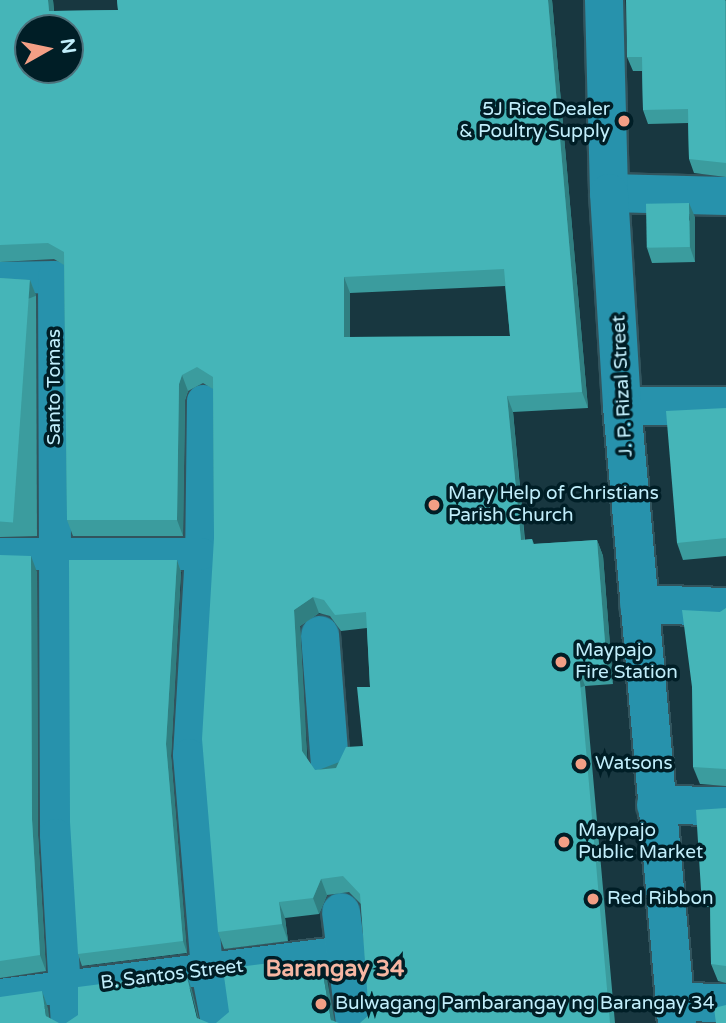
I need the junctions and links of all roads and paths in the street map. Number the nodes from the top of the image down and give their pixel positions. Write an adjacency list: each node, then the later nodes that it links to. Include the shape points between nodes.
1 (604, 0): 2 (street, J. P. Rizal Street)
2 (609, 193): 3 (street); 6 (street, J. P. Rizal Street)
3 (726, 195)
4 (0, 278): 8 (street, Santo Tomas, via 54,277)
5 (203, 401): 10 (street)
6 (622, 406): 7 (street); 11 (street, J. P. Rizal Street)
7 (726, 406)
8 (55, 552): 9 (street); 10 (street); 20 (street, via 56,835)
9 (0, 554)
10 (201, 554): 19 (street, via 189,755)
11 (639, 604): 12 (street); 15 (street, J. P. Rizal Street)
12 (726, 607)
13 (320, 635): 14 (street)
14 (330, 765)
15 (656, 805): 16 (street); 23 (street, J. P. Rizal Street)
16 (726, 806)
17 (341, 912): 18 (street)
18 (344, 951): 19 (street, B. Santos Street); 26 (street)
19 (207, 971): 20 (street, B. Santos Street); 25 (street)
20 (64, 989): 21 (street, B. Santos Street); 24 (street)
21 (0, 995)
22 (726, 1003): 23 (street)
23 (676, 1012)
24 (67, 1023)
25 (217, 1023)
26 (355, 1023)

